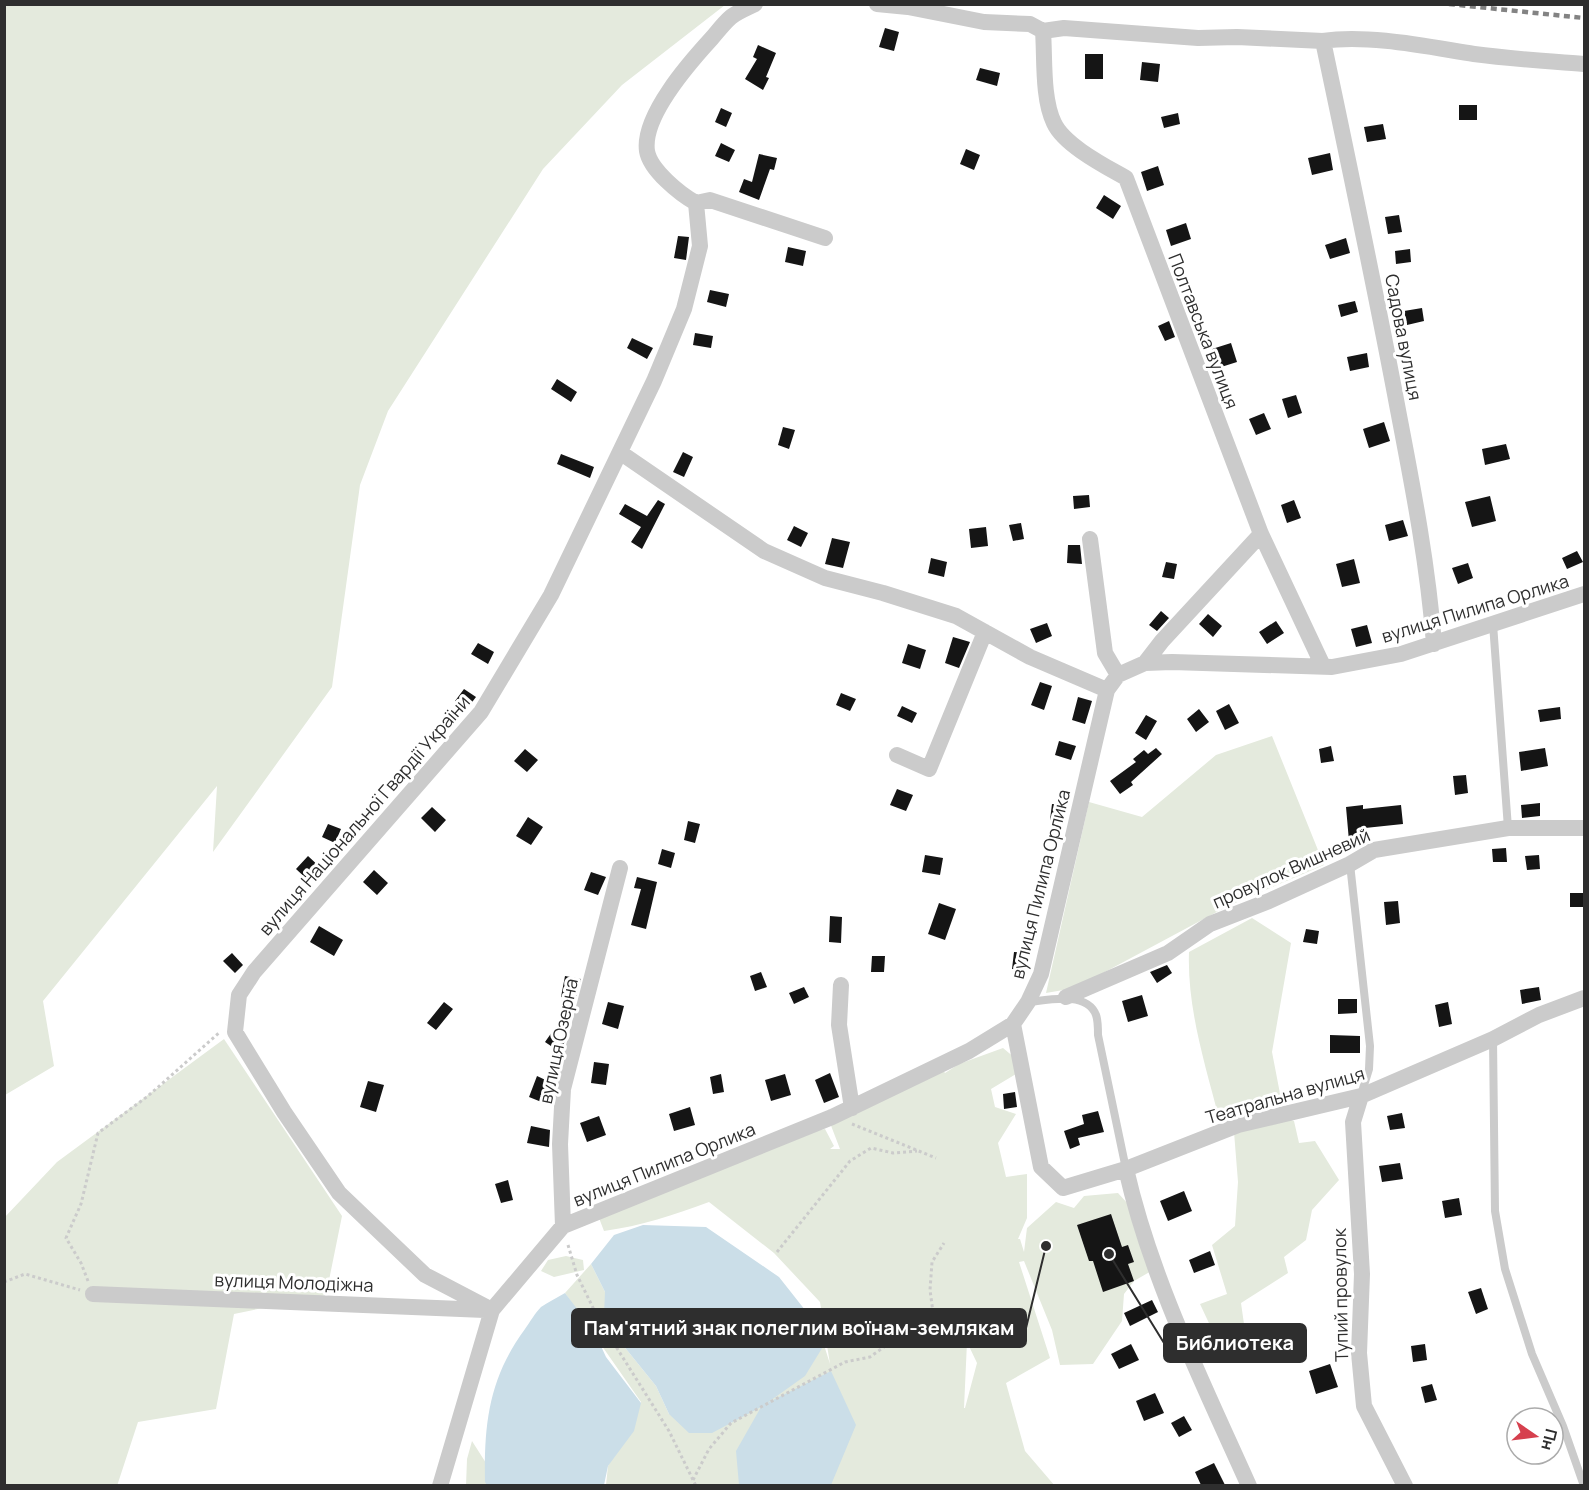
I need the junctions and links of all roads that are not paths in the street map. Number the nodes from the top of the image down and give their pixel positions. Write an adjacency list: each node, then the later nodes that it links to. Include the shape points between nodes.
1 (755, 4): 6 (street, via 731,17 698,53 665,97 650,127 647,141 652,161 681,194)
2 (878, 4): 3 (street, via 984,22 1030,24)
3 (1043, 31): 4 (street, via 1064,28 1198,38); 9 (street, Полтавська вулиця, via 1047,101 1054,124 1080,151 1126,178)
4 (1323, 41): 5 (street, via 1401,43); 14 (street, Садова вулиця, via 1413,489)
5 (1584, 64)
6 (696, 203): 7 (street, via 710,200); 8 (street, вулиця Національної Гвардії України, via 700,246 684,309)
7 (825, 238)
8 (621, 453): 13 (street, via 764,551 825,578 956,616); 35 (street, вулиця Національної Гвардії України, via 551,595 481,712 254,972 239,995 235,1032 339,1193 425,1275)
9 (1261, 534): 15 (street); 16 (street, Полтавська вулиця)
10 (1090, 539): 17 (street, via 1105,653)
11 (1584, 594): 12 (street, вулиця Пилипа Орлика)
12 (1493, 624): 14 (street, вулиця Пилипа Орлика); 20 (lane)
13 (984, 632): 18 (street); 19 (street, via 928,769)
14 (1434, 644): 16 (street, вулиця Пилипа Орлика, via 1401,654)
15 (1145, 663): 16 (street, вулиця Пилипа Орлика); 17 (street, вулиця Пилипа Орлика)
16 (1323, 666)
17 (1118, 675): 18 (street, вулиця Пилипа Орлика)
18 (1107, 690): 27 (street, вулиця Пилипа Орлика, via 1041,974)
19 (897, 755)
20 (1508, 828): 21 (street, провулок Вишневий); 22 (street, провулок Вишневий, via 1374,850)
21 (1584, 828)
22 (1350, 864): 25 (street, провулок Вишневий, via 1210,924 1168,953); 30 (lane, via 1370,1046 1370,1069)
23 (620, 868): 33 (street, вулиця Озерна, via 563,1089)
24 (841, 985): 31 (street, via 839,1024)
25 (1066, 997): 27 (lane); 32 (lane, via 1086,1003 1096,1014)
26 (1584, 998): 29 (street, Театральна вулиця)
27 (1029, 1002): 28 (street, вулиця Пилипа Орлика)
28 (1013, 1024): 31 (street, вулиця Пилипа Орлика); 32 (street, Театральна вулиця, via 1041,1167 1063,1188)
29 (1492, 1039): 30 (street, Театральна вулиця); 39 (lane, via 1495,1211 1505,1269 1532,1354)
30 (1361, 1096): 32 (street, Театральна вулиця, via 1238,1125); 38 (street, Тупий провулок, via 1353,1122 1362,1274 1359,1353 1364,1406)
31 (850, 1115): 33 (street, вулиця Пилипа Орлика)
32 (1126, 1169): 37 (street, via 1135,1208 1181,1335)
33 (563, 1226): 35 (street, вулиця Пилипа Орлика)
34 (93, 1294): 35 (street, вулиця Молодіжна)
35 (492, 1310): 36 (street, вулиця Пилипа Орлика)
36 (441, 1479)
37 (1249, 1485)
38 (1405, 1485)
39 (1584, 1485)

